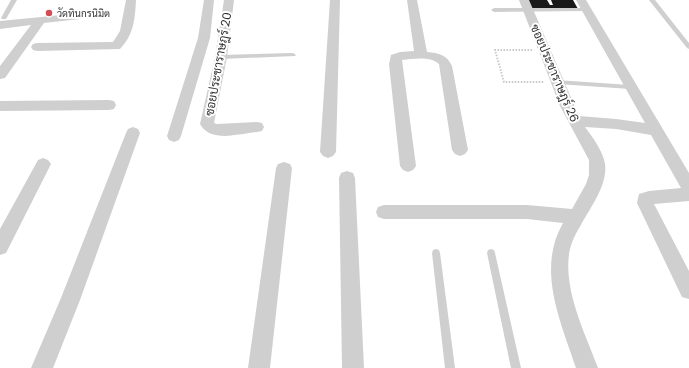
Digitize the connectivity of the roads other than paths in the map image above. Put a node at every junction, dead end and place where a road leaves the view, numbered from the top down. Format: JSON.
{"nodes":[{"id":1,"x":14,"y":0,"type":"edge"},
{"id":2,"x":132,"y":0,"type":"edge"},
{"id":3,"x":209,"y":0,"type":"edge"},
{"id":4,"x":229,"y":0,"type":"edge"},
{"id":5,"x":233,"y":0,"type":"edge"},
{"id":6,"x":335,"y":0,"type":"edge"},
{"id":7,"x":412,"y":0,"type":"edge"},
{"id":8,"x":652,"y":0,"type":"edge"},
{"id":9,"x":526,"y":5,"type":"edge"},
{"id":10,"x":584,"y":5,"type":"edge"},
{"id":11,"x":494,"y":10,"type":"dead end"},
{"id":12,"x":103,"y":14,"type":"dead end"},
{"id":13,"x":40,"y":20,"type":"junction"},
{"id":14,"x":2,"y":22,"type":"edge"},
{"id":15,"x":37,"y":47,"type":"dead end"},
{"id":16,"x":689,"y":47,"type":"edge"},
{"id":17,"x":293,"y":55,"type":"dead end"},
{"id":18,"x":421,"y":56,"type":"junction"},
{"id":19,"x":221,"y":57,"type":"junction"},
{"id":20,"x":2,"y":71,"type":"edge"},
{"id":21,"x":558,"y":82,"type":"junction"},
{"id":22,"x":630,"y":87,"type":"junction"},
{"id":23,"x":109,"y":105,"type":"dead end"},
{"id":24,"x":0,"y":106,"type":"edge"},
{"id":25,"x":574,"y":121,"type":"junction"},
{"id":26,"x":257,"y":127,"type":"dead end"},
{"id":27,"x":656,"y":130,"type":"junction"},
{"id":28,"x":133,"y":133,"type":"dead end"},
{"id":29,"x":174,"y":136,"type":"dead end"},
{"id":30,"x":460,"y":150,"type":"dead end"},
{"id":31,"x":328,"y":152,"type":"dead end"},
{"id":32,"x":43,"y":164,"type":"dead end"},
{"id":33,"x":408,"y":166,"type":"dead end"},
{"id":34,"x":284,"y":168,"type":"dead end"},
{"id":35,"x":347,"y":178,"type":"dead end"},
{"id":36,"x":689,"y":187,"type":"edge"},
{"id":37,"x":689,"y":194,"type":"edge"},
{"id":38,"x":384,"y":212,"type":"dead end"},
{"id":39,"x":575,"y":217,"type":"junction"},
{"id":40,"x":0,"y":247,"type":"edge"},
{"id":41,"x":436,"y":253,"type":"dead end"},
{"id":42,"x":491,"y":253,"type":"dead end"},
{"id":43,"x":689,"y":290,"type":"edge"},
{"id":44,"x":42,"y":368,"type":"edge"},
{"id":45,"x":259,"y":368,"type":"edge"},
{"id":46,"x":353,"y":368,"type":"edge"},
{"id":47,"x":450,"y":368,"type":"edge"},
{"id":48,"x":516,"y":368,"type":"edge"},
{"id":49,"x":587,"y":368,"type":"edge"}],
"edges":[{"from":1,"to":14,"type":"lane"},
{"from":2,"to":15,"type":"street"},
{"from":3,"to":29,"type":"street"},
{"from":4,"to":5,"type":"lane"},
{"from":4,"to":19,"type":"street","name":"ซอยประชาราษฎร์ 20"},
{"from":6,"to":31,"type":"street"},
{"from":7,"to":18,"type":"street"},
{"from":8,"to":16,"type":"lane"},
{"from":9,"to":10,"type":"lane"},
{"from":9,"to":11,"type":"lane"},
{"from":9,"to":21,"type":"street","name":"ซอยประชาราษฎร์ 26"},
{"from":10,"to":22,"type":"street"},
{"from":12,"to":13,"type":"street"},
{"from":13,"to":14,"type":"street"},
{"from":13,"to":20,"type":"street"},
{"from":17,"to":19,"type":"lane"},
{"from":18,"to":30,"type":"street"},
{"from":18,"to":33,"type":"street"},
{"from":19,"to":26,"type":"street","name":"ซอยประชาราษฎร์ 20"},
{"from":21,"to":22,"type":"lane"},
{"from":21,"to":25,"type":"street","name":"ซอยประชาราษฎร์ 26"},
{"from":22,"to":27,"type":"street"},
{"from":23,"to":24,"type":"street"},
{"from":25,"to":27,"type":"street"},
{"from":25,"to":39,"type":"street","name":"ซอยประชาราษฎร์ 26"},
{"from":27,"to":36,"type":"street"},
{"from":28,"to":44,"type":"street"},
{"from":32,"to":40,"type":"street"},
{"from":34,"to":45,"type":"street"},
{"from":35,"to":46,"type":"street"},
{"from":37,"to":43,"type":"street"},
{"from":38,"to":39,"type":"street"},
{"from":39,"to":49,"type":"street","name":"ซอยประชาราษฎร์ 26"},
{"from":41,"to":47,"type":"lane"},
{"from":42,"to":48,"type":"lane"}]}
